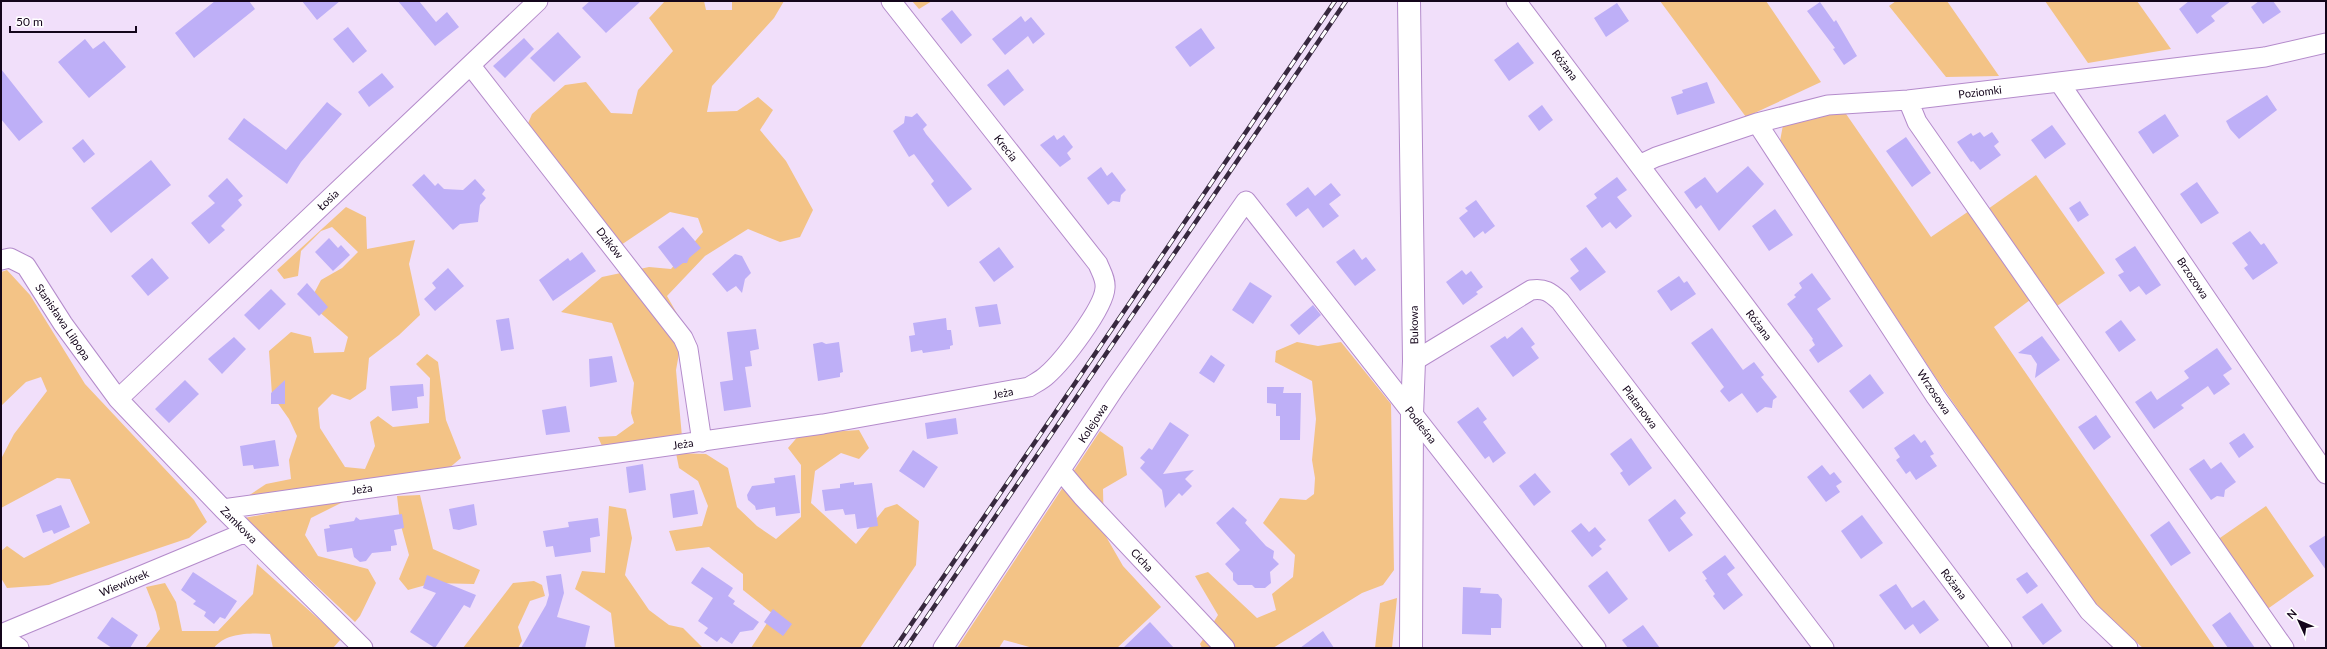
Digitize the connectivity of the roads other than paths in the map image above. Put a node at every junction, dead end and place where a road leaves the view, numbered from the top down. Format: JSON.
{"nodes":[{"id":1,"x":538,"y":1,"type":"edge"},
{"id":2,"x":891,"y":1,"type":"edge"},
{"id":3,"x":1409,"y":1,"type":"edge"},
{"id":4,"x":1516,"y":1,"type":"edge"},
{"id":5,"x":2326,"y":43,"type":"edge"},
{"id":6,"x":471,"y":66,"type":"junction"},
{"id":7,"x":2059,"y":82,"type":"junction"},
{"id":8,"x":1908,"y":100,"type":"junction"},
{"id":9,"x":1757,"y":123,"type":"junction"},
{"id":10,"x":1641,"y":164,"type":"junction"},
{"id":11,"x":1246,"y":201,"type":"joint"},
{"id":12,"x":1,"y":260,"type":"edge"},
{"id":13,"x":1101,"y":301,"type":"joint"},
{"id":14,"x":1414,"y":361,"type":"junction"},
{"id":15,"x":118,"y":399,"type":"junction"},
{"id":16,"x":1412,"y":414,"type":"junction"},
{"id":17,"x":702,"y":442,"type":"junction"},
{"id":18,"x":1061,"y":471,"type":"junction"},
{"id":19,"x":2326,"y":474,"type":"edge"},
{"id":20,"x":223,"y":509,"type":"junction"},
{"id":21,"x":246,"y":532,"type":"junction"},
{"id":22,"x":1,"y":635,"type":"edge"},
{"id":23,"x":20,"y":648,"type":"edge"},
{"id":24,"x":363,"y":648,"type":"edge"},
{"id":25,"x":943,"y":648,"type":"edge"},
{"id":26,"x":1225,"y":648,"type":"edge"},
{"id":27,"x":1411,"y":648,"type":"edge"},
{"id":28,"x":1596,"y":648,"type":"edge"},
{"id":29,"x":1824,"y":648,"type":"edge"},
{"id":30,"x":2002,"y":648,"type":"edge"},
{"id":31,"x":2128,"y":648,"type":"edge"},
{"id":32,"x":2284,"y":648,"type":"edge"}],
"edges":[{"from":1,"to":6,"type":"street","name":"Łosia"},
{"from":2,"to":13,"type":"street","name":"Krecia"},
{"from":3,"to":14,"type":"street","name":"Bukowa"},
{"from":4,"to":10,"type":"street","name":"Różana"},
{"from":5,"to":7,"type":"street","name":"Poziomki"},
{"from":6,"to":15,"type":"street","name":"Łosia"},
{"from":6,"to":17,"type":"street","name":"Dzików"},
{"from":7,"to":8,"type":"street","name":"Poziomki"},
{"from":7,"to":19,"type":"street","name":"Brzozowa"},
{"from":8,"to":9,"type":"street","name":"Poziomki"},
{"from":8,"to":32,"type":"street"},
{"from":9,"to":10,"type":"street","name":"Poziomki"},
{"from":9,"to":31,"type":"street","name":"Wrzosowa"},
{"from":10,"to":30,"type":"street","name":"Różana"},
{"from":11,"to":16,"type":"street","name":"Podleśna"},
{"from":11,"to":18,"type":"street","name":"Kolejowa"},
{"from":12,"to":15,"type":"street","name":"Stanisława Lilpopa"},
{"from":13,"to":17,"type":"street","name":"Jeża"},
{"from":14,"to":16,"type":"street","name":"Bukowa"},
{"from":14,"to":29,"type":"street","name":"Platanowa"},
{"from":15,"to":20,"type":"street","name":"Zamkowa"},
{"from":16,"to":27,"type":"street","name":"Bukowa"},
{"from":16,"to":28,"type":"street","name":"Podleśna"},
{"from":17,"to":20,"type":"street","name":"Jeża"},
{"from":18,"to":25,"type":"street","name":"Kolejowa"},
{"from":18,"to":26,"type":"street","name":"Cicha"},
{"from":20,"to":21,"type":"street","name":"Zamkowa"},
{"from":21,"to":22,"type":"street","name":"Wiewiórek"},
{"from":21,"to":24,"type":"street","name":"Zamkowa"},
{"from":22,"to":23,"type":"street","name":"Wiewiórek"}]}
